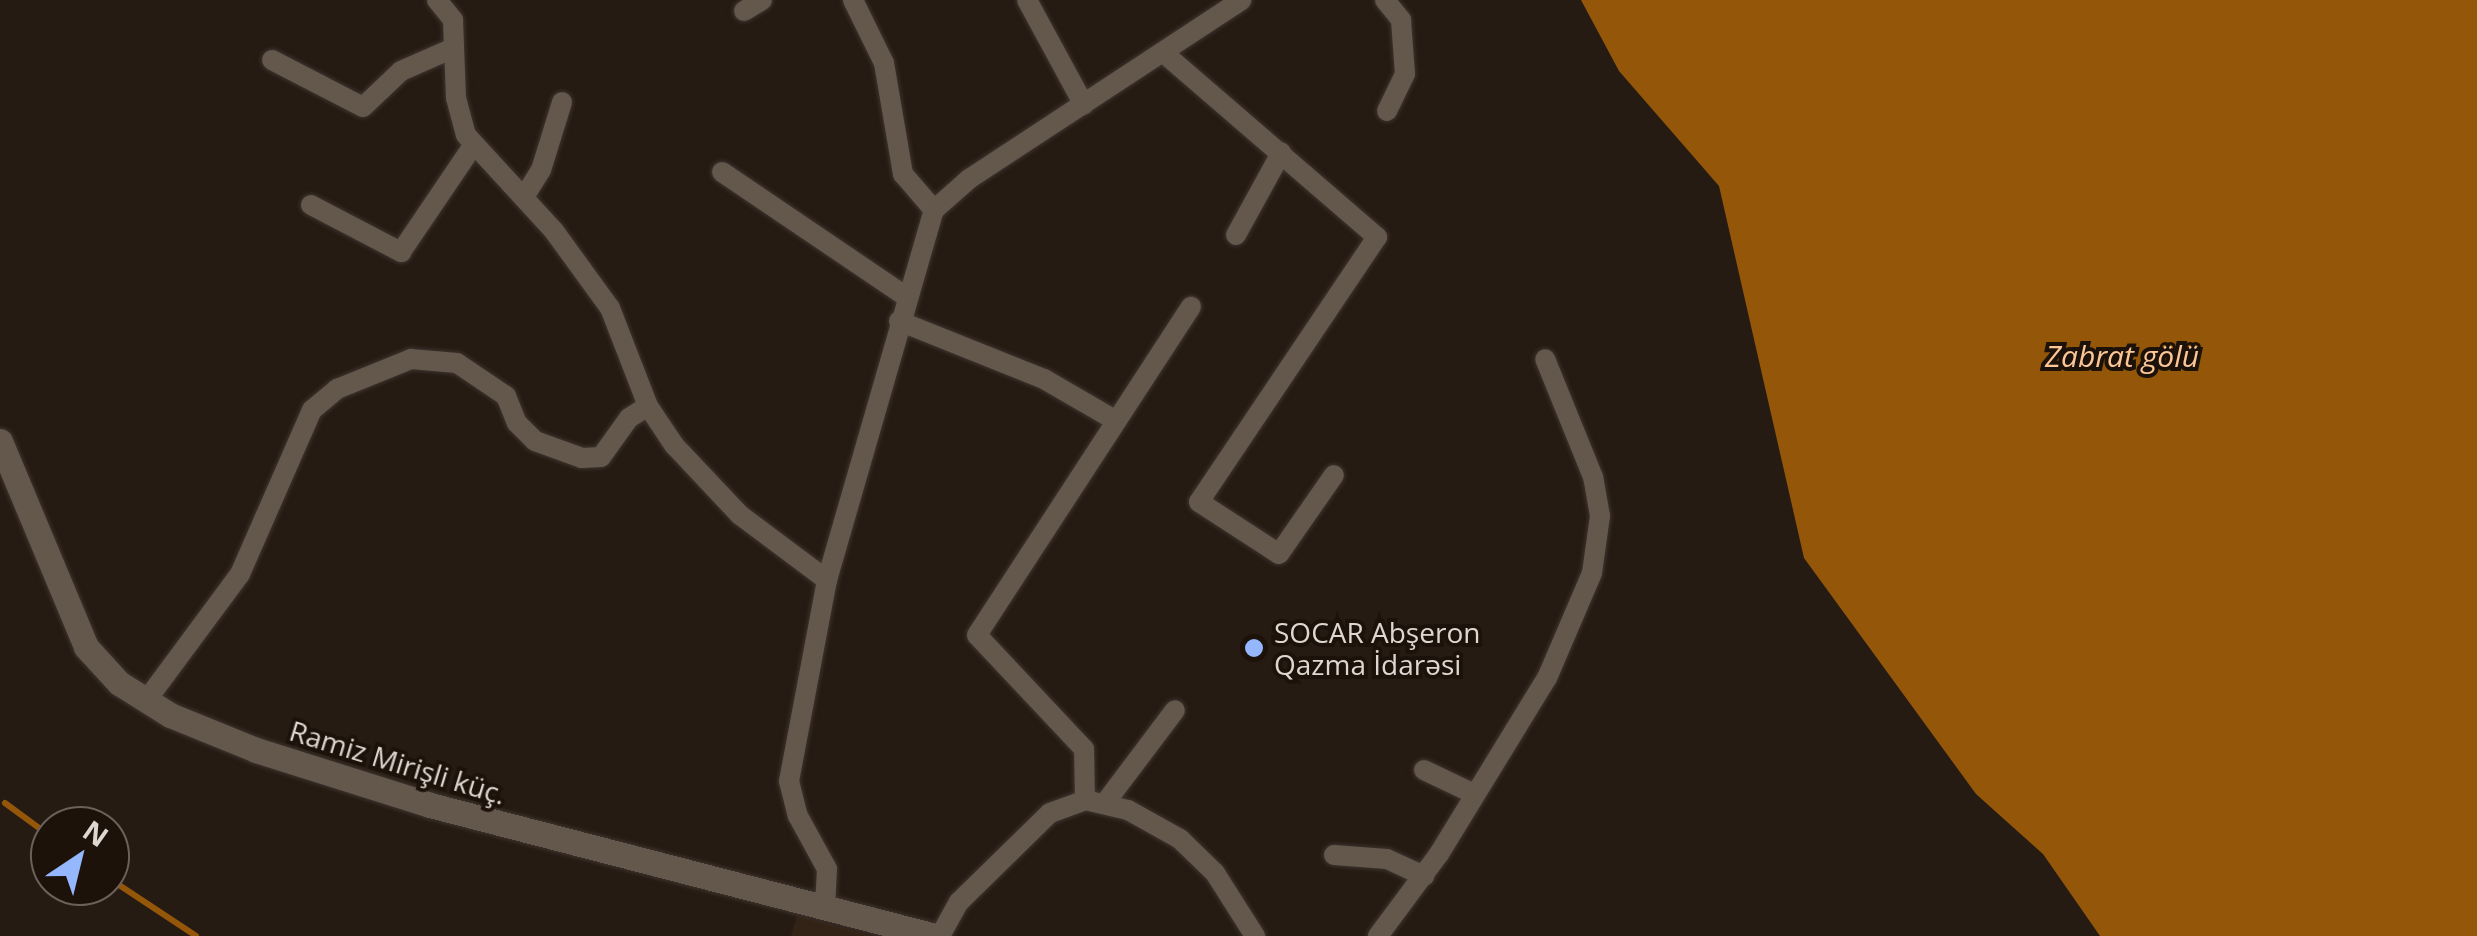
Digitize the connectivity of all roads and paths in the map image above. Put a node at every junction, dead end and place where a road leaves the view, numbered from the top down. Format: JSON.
{"nodes":[{"id":1,"x":437,"y":0,"type":"edge"},
{"id":2,"x":853,"y":0,"type":"edge"},
{"id":3,"x":1027,"y":0,"type":"edge"},
{"id":4,"x":1242,"y":0,"type":"edge"},
{"id":5,"x":1385,"y":0,"type":"edge"},
{"id":6,"x":451,"y":49,"type":"junction"},
{"id":7,"x":1166,"y":56,"type":"junction"},
{"id":8,"x":272,"y":60,"type":"dead end"},
{"id":9,"x":562,"y":102,"type":"dead end"},
{"id":10,"x":1084,"y":106,"type":"junction"},
{"id":11,"x":1387,"y":111,"type":"dead end"},
{"id":12,"x":474,"y":144,"type":"junction"},
{"id":13,"x":1281,"y":153,"type":"junction"},
{"id":14,"x":722,"y":172,"type":"dead end"},
{"id":15,"x":524,"y":197,"type":"junction"},
{"id":16,"x":311,"y":205,"type":"dead end"},
{"id":17,"x":934,"y":210,"type":"junction"},
{"id":18,"x":1236,"y":235,"type":"dead end"},
{"id":19,"x":905,"y":296,"type":"junction"},
{"id":20,"x":1191,"y":308,"type":"dead end"},
{"id":21,"x":899,"y":321,"type":"junction"},
{"id":22,"x":1544,"y":359,"type":"dead end"},
{"id":23,"x":648,"y":406,"type":"junction"},
{"id":24,"x":1113,"y":419,"type":"junction"},
{"id":25,"x":0,"y":441,"type":"edge"},
{"id":26,"x":1334,"y":475,"type":"dead end"},
{"id":27,"x":827,"y":580,"type":"junction"},
{"id":28,"x":146,"y":701,"type":"junction"},
{"id":29,"x":1175,"y":710,"type":"dead end"},
{"id":30,"x":1424,"y":770,"type":"dead end"},
{"id":31,"x":1474,"y":794,"type":"junction"},
{"id":32,"x":1095,"y":801,"type":"junction"},
{"id":33,"x":1334,"y":855,"type":"dead end"},
{"id":34,"x":1424,"y":876,"type":"junction"},
{"id":35,"x":824,"y":907,"type":"junction"},
{"id":36,"x":938,"y":936,"type":"edge"},
{"id":37,"x":1255,"y":936,"type":"edge"},
{"id":38,"x":1378,"y":936,"type":"edge"}],
"edges":[{"from":1,"to":6,"type":"street"},
{"from":2,"to":17,"type":"street"},
{"from":3,"to":10,"type":"street"},
{"from":4,"to":7,"type":"street"},
{"from":5,"to":11,"type":"street"},
{"from":6,"to":8,"type":"street"},
{"from":6,"to":12,"type":"street"},
{"from":7,"to":10,"type":"street"},
{"from":7,"to":13,"type":"street"},
{"from":9,"to":15,"type":"street"},
{"from":10,"to":17,"type":"street"},
{"from":12,"to":15,"type":"street"},
{"from":12,"to":16,"type":"street"},
{"from":13,"to":18,"type":"street"},
{"from":13,"to":26,"type":"street"},
{"from":14,"to":19,"type":"street"},
{"from":15,"to":23,"type":"street"},
{"from":17,"to":19,"type":"street"},
{"from":19,"to":21,"type":"street"},
{"from":20,"to":24,"type":"street"},
{"from":21,"to":24,"type":"street"},
{"from":21,"to":27,"type":"street"},
{"from":22,"to":31,"type":"street"},
{"from":23,"to":27,"type":"street"},
{"from":23,"to":28,"type":"street"},
{"from":24,"to":32,"type":"street"},
{"from":25,"to":28,"type":"street","name":"Ramiz Mirişli küç."},
{"from":27,"to":35,"type":"street"},
{"from":28,"to":35,"type":"street","name":"Ramiz Mirişli küç."},
{"from":29,"to":32,"type":"street"},
{"from":30,"to":31,"type":"street"},
{"from":31,"to":34,"type":"street"},
{"from":32,"to":36,"type":"street"},
{"from":32,"to":37,"type":"street"},
{"from":33,"to":34,"type":"street"},
{"from":34,"to":38,"type":"street"},
{"from":35,"to":36,"type":"street","name":"Ramiz Mirişli küç."}]}
